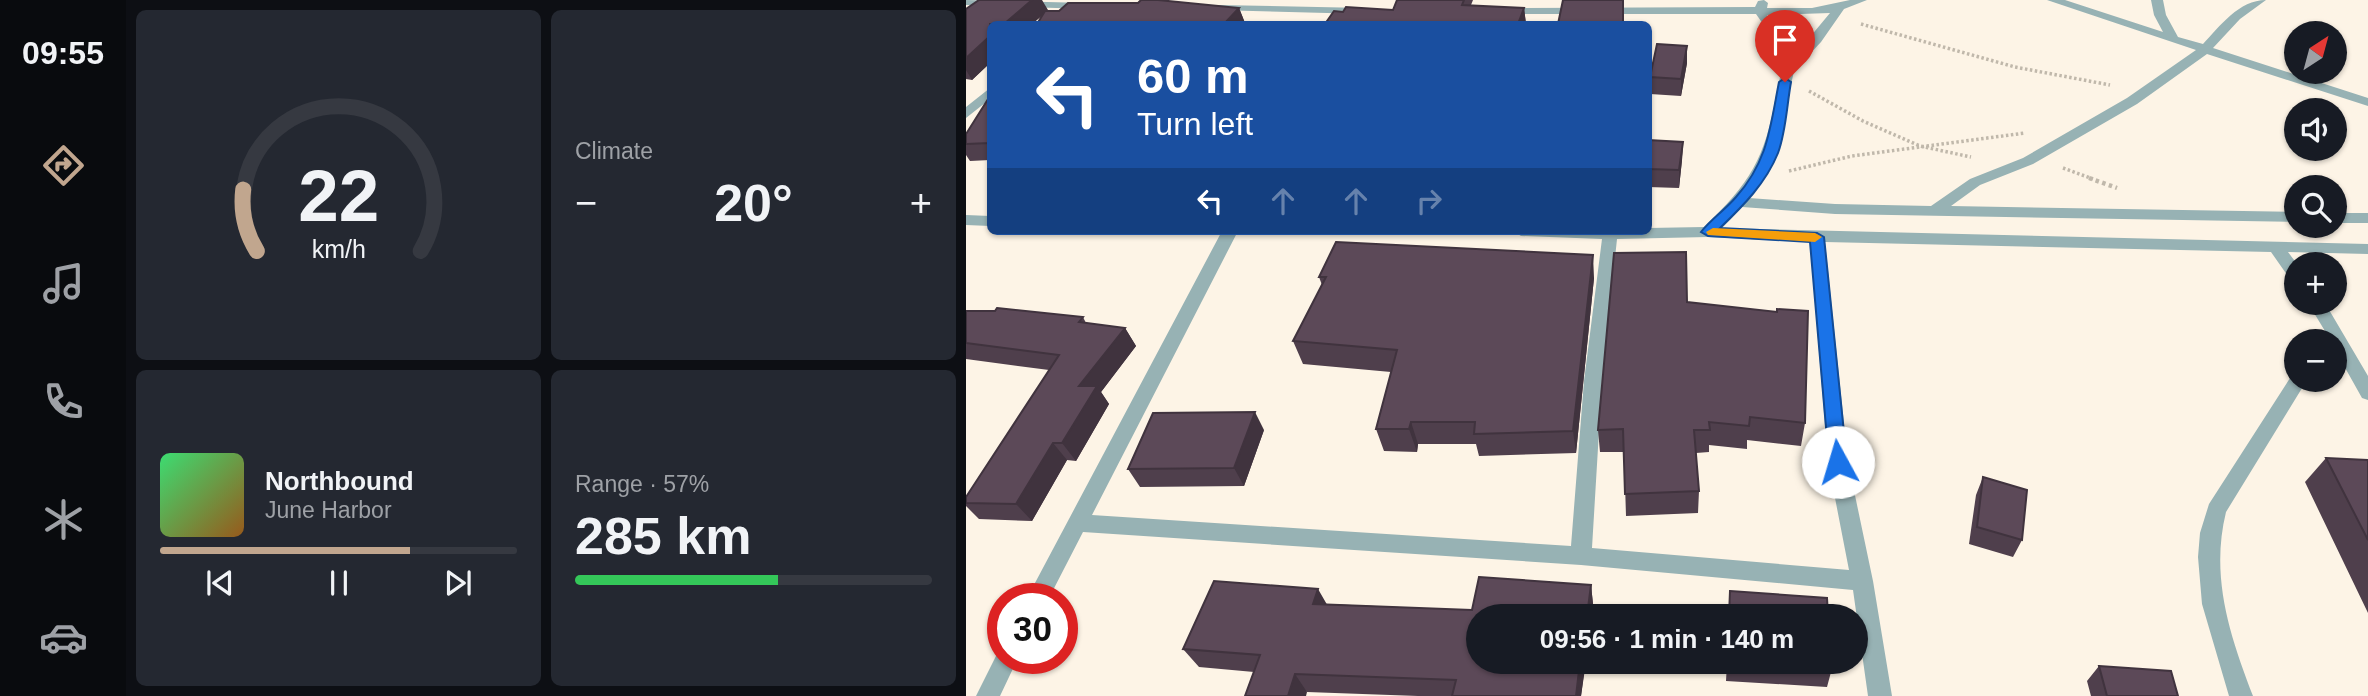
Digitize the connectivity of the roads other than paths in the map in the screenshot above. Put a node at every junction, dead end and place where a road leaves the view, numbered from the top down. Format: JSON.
{"nodes":[{"id":1,"x":1861,"y":0,"type":"edge"},
{"id":2,"x":2053,"y":0,"type":"edge"},
{"id":3,"x":2157,"y":0,"type":"edge"},
{"id":4,"x":2260,"y":0,"type":"edge"},
{"id":5,"x":966,"y":2,"type":"edge"},
{"id":6,"x":1080,"y":3,"type":"edge"},
{"id":7,"x":1761,"y":5,"type":"edge"},
{"id":8,"x":1103,"y":6,"type":"edge"},
{"id":9,"x":1208,"y":8,"type":"edge"},
{"id":10,"x":1375,"y":11,"type":"edge"},
{"id":11,"x":1484,"y":11,"type":"edge"},
{"id":12,"x":1836,"y":14,"type":"junction"},
{"id":13,"x":1068,"y":15,"type":"edge"},
{"id":14,"x":2174,"y":40,"type":"junction"},
{"id":15,"x":2203,"y":51,"type":"junction"},
{"id":16,"x":1787,"y":71,"type":"junction"},
{"id":17,"x":987,"y":95,"type":"edge"},
{"id":18,"x":2368,"y":102,"type":"edge"},
{"id":19,"x":966,"y":114,"type":"edge"},
{"id":20,"x":1740,"y":202,"type":"junction"},
{"id":21,"x":1934,"y":211,"type":"junction"},
{"id":22,"x":2284,"y":217,"type":"edge"},
{"id":23,"x":2347,"y":218,"type":"edge"},
{"id":24,"x":2368,"y":218,"type":"edge"},
{"id":25,"x":966,"y":220,"type":"edge"},
{"id":26,"x":987,"y":221,"type":"edge"},
{"id":27,"x":1708,"y":232,"type":"junction"},
{"id":28,"x":1652,"y":233,"type":"edge"},
{"id":29,"x":1228,"y":235,"type":"edge"},
{"id":30,"x":1610,"y":235,"type":"edge"},
{"id":31,"x":1817,"y":237,"type":"junction"},
{"id":32,"x":2276,"y":247,"type":"junction"},
{"id":33,"x":2368,"y":249,"type":"edge"},
{"id":34,"x":2284,"y":258,"type":"edge"},
{"id":35,"x":2347,"y":362,"type":"edge"},
{"id":36,"x":2290,"y":392,"type":"edge"},
{"id":37,"x":2368,"y":393,"type":"edge"},
{"id":38,"x":1078,"y":523,"type":"junction"},
{"id":39,"x":1581,"y":556,"type":"junction"},
{"id":40,"x":1862,"y":581,"type":"junction"},
{"id":41,"x":1046,"y":583,"type":"edge"},
{"id":42,"x":999,"y":674,"type":"edge"},
{"id":43,"x":988,"y":696,"type":"edge"},
{"id":44,"x":1880,"y":696,"type":"edge"},
{"id":45,"x":2241,"y":696,"type":"edge"}],
"edges":[{"from":1,"to":12,"type":"street"},
{"from":2,"to":14,"type":"street"},
{"from":3,"to":14,"type":"street"},
{"from":4,"to":15,"type":"street"},
{"from":5,"to":6,"type":"street"},
{"from":6,"to":8,"type":"street"},
{"from":6,"to":13,"type":"street"},
{"from":7,"to":11,"type":"street"},
{"from":7,"to":12,"type":"street"},
{"from":7,"to":16,"type":"street"},
{"from":9,"to":10,"type":"street"},
{"from":12,"to":16,"type":"street"},
{"from":14,"to":15,"type":"street"},
{"from":15,"to":18,"type":"street"},
{"from":15,"to":21,"type":"street"},
{"from":16,"to":20,"type":"street"},
{"from":17,"to":19,"type":"street"},
{"from":20,"to":21,"type":"street"},
{"from":20,"to":27,"type":"street"},
{"from":21,"to":22,"type":"street"},
{"from":23,"to":24,"type":"street"},
{"from":25,"to":26,"type":"street"},
{"from":27,"to":28,"type":"street"},
{"from":27,"to":31,"type":"street"},
{"from":29,"to":38,"type":"street"},
{"from":30,"to":39,"type":"street"},
{"from":31,"to":32,"type":"street"},
{"from":31,"to":40,"type":"street"},
{"from":32,"to":33,"type":"street"},
{"from":32,"to":34,"type":"street"},
{"from":35,"to":37,"type":"street"},
{"from":36,"to":45,"type":"street"},
{"from":38,"to":39,"type":"street"},
{"from":38,"to":41,"type":"street"},
{"from":39,"to":40,"type":"street"},
{"from":40,"to":44,"type":"street"},
{"from":42,"to":43,"type":"street"}]}
